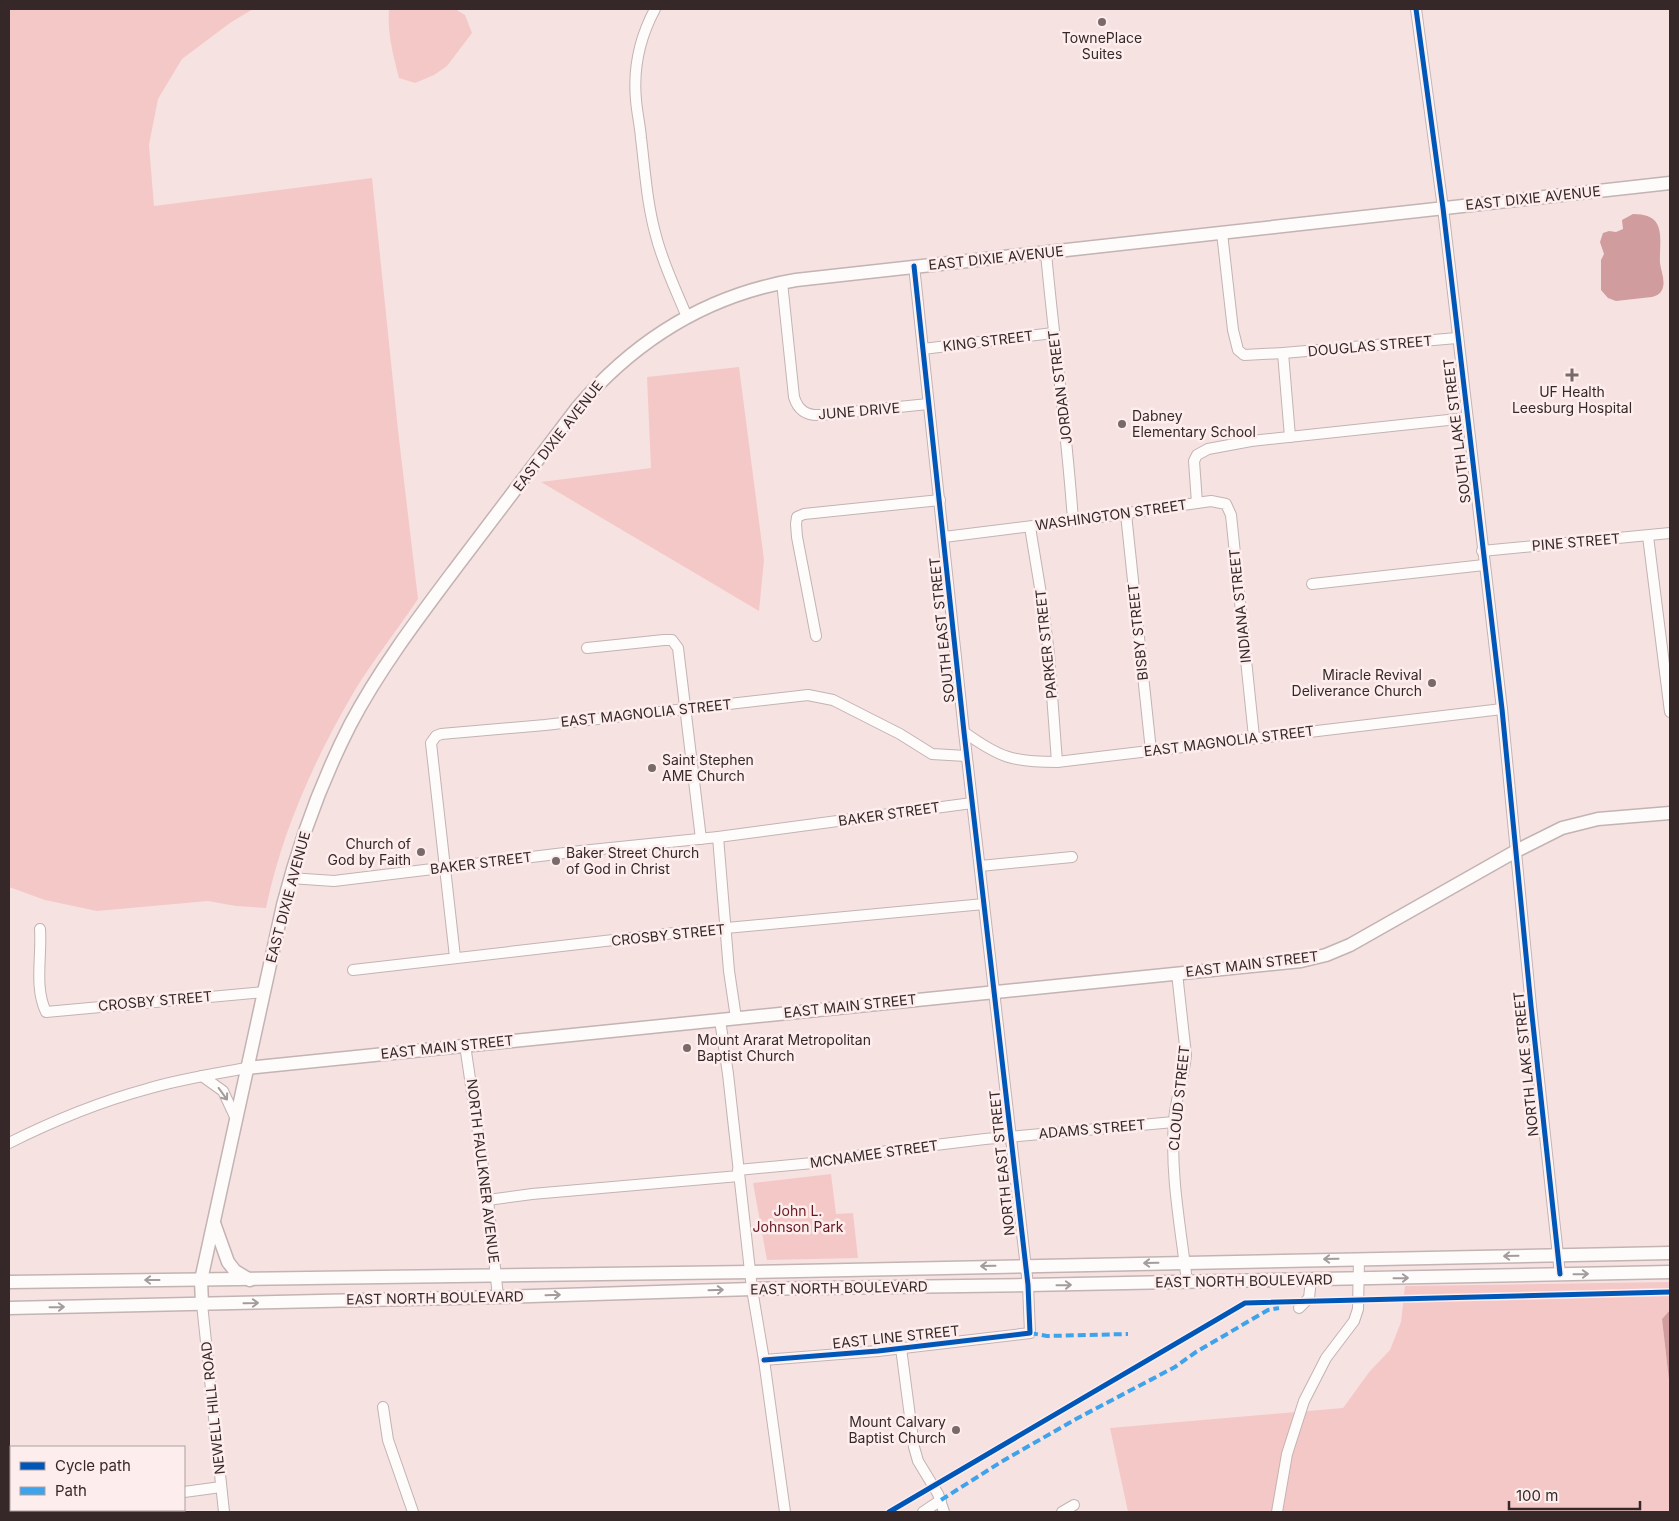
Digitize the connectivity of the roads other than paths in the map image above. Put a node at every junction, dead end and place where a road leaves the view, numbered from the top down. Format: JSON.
{"nodes":[{"id":1,"x":655,"y":9,"type":"edge"},
{"id":2,"x":1416,"y":9,"type":"edge"},
{"id":3,"x":1670,"y":183,"type":"edge"},
{"id":4,"x":1442,"y":208,"type":"junction"},
{"id":5,"x":1222,"y":232,"type":"junction"},
{"id":6,"x":1046,"y":253,"type":"junction"},
{"id":7,"x":914,"y":266,"type":"junction"},
{"id":8,"x":782,"y":282,"type":"junction"},
{"id":9,"x":687,"y":317,"type":"junction"},
{"id":10,"x":1053,"y":333,"type":"junction"},
{"id":11,"x":1457,"y":338,"type":"junction"},
{"id":12,"x":923,"y":349,"type":"junction"},
{"id":13,"x":1283,"y":353,"type":"junction"},
{"id":14,"x":928,"y":404,"type":"junction"},
{"id":15,"x":1467,"y":418,"type":"junction"},
{"id":16,"x":1290,"y":437,"type":"junction"},
{"id":17,"x":940,"y":500,"type":"junction"},
{"id":18,"x":1197,"y":503,"type":"junction"},
{"id":19,"x":1126,"y":514,"type":"junction"},
{"id":20,"x":1073,"y":521,"type":"junction"},
{"id":21,"x":1030,"y":527,"type":"junction"},
{"id":22,"x":1670,"y":534,"type":"edge"},
{"id":23,"x":1648,"y":536,"type":"junction"},
{"id":24,"x":944,"y":537,"type":"junction"},
{"id":25,"x":1482,"y":551,"type":"junction"},
{"id":26,"x":1484,"y":565,"type":"junction"},
{"id":27,"x":1312,"y":584,"type":"dead end"},
{"id":28,"x":816,"y":636,"type":"dead end"},
{"id":29,"x":586,"y":648,"type":"dead end"},
{"id":30,"x":1502,"y":709,"type":"junction"},
{"id":31,"x":686,"y":710,"type":"junction"},
{"id":32,"x":1670,"y":712,"type":"edge"},
{"id":33,"x":964,"y":732,"type":"junction"},
{"id":34,"x":1254,"y":738,"type":"junction"},
{"id":35,"x":1151,"y":751,"type":"junction"},
{"id":36,"x":966,"y":756,"type":"junction"},
{"id":37,"x":1057,"y":762,"type":"junction"},
{"id":38,"x":972,"y":803,"type":"junction"},
{"id":39,"x":1670,"y":813,"type":"edge"},
{"id":40,"x":718,"y":837,"type":"junction"},
{"id":41,"x":701,"y":839,"type":"junction"},
{"id":42,"x":1516,"y":851,"type":"junction"},
{"id":43,"x":1072,"y":857,"type":"dead end"},
{"id":44,"x":980,"y":866,"type":"junction"},
{"id":45,"x":445,"y":867,"type":"junction"},
{"id":46,"x":290,"y":878,"type":"junction"},
{"id":47,"x":984,"y":904,"type":"junction"},
{"id":48,"x":725,"y":928,"type":"junction"},
{"id":49,"x":40,"y":929,"type":"dead end"},
{"id":50,"x":455,"y":957,"type":"junction"},
{"id":51,"x":353,"y":970,"type":"dead end"},
{"id":52,"x":1177,"y":973,"type":"junction"},
{"id":53,"x":264,"y":992,"type":"junction"},
{"id":54,"x":993,"y":992,"type":"junction"},
{"id":55,"x":736,"y":1018,"type":"junction"},
{"id":56,"x":720,"y":1020,"type":"junction"},
{"id":57,"x":466,"y":1045,"type":"junction"},
{"id":58,"x":247,"y":1068,"type":"junction"},
{"id":59,"x":202,"y":1076,"type":"junction"},
{"id":60,"x":236,"y":1119,"type":"junction"},
{"id":61,"x":1174,"y":1122,"type":"junction"},
{"id":62,"x":1010,"y":1136,"type":"junction"},
{"id":63,"x":9,"y":1144,"type":"edge"},
{"id":64,"x":738,"y":1173,"type":"junction"},
{"id":65,"x":488,"y":1200,"type":"junction"},
{"id":66,"x":213,"y":1220,"type":"junction"},
{"id":67,"x":1670,"y":1253,"type":"edge"},
{"id":68,"x":1559,"y":1255,"type":"junction"},
{"id":69,"x":1359,"y":1259,"type":"junction"},
{"id":70,"x":1185,"y":1262,"type":"junction"},
{"id":71,"x":1025,"y":1266,"type":"junction"},
{"id":72,"x":750,"y":1272,"type":"junction"},
{"id":73,"x":1670,"y":1272,"type":"edge"},
{"id":74,"x":1560,"y":1274,"type":"junction"},
{"id":75,"x":497,"y":1276,"type":"junction"},
{"id":76,"x":1360,"y":1279,"type":"junction"},
{"id":77,"x":201,"y":1280,"type":"junction"},
{"id":78,"x":250,"y":1280,"type":"junction"},
{"id":79,"x":1311,"y":1280,"type":"junction"},
{"id":80,"x":9,"y":1282,"type":"edge"},
{"id":81,"x":1187,"y":1282,"type":"junction"},
{"id":82,"x":1028,"y":1286,"type":"junction"},
{"id":83,"x":752,"y":1289,"type":"junction"},
{"id":84,"x":498,"y":1297,"type":"junction"},
{"id":85,"x":202,"y":1304,"type":"junction"},
{"id":86,"x":9,"y":1308,"type":"edge"},
{"id":87,"x":1300,"y":1308,"type":"dead end"},
{"id":88,"x":1030,"y":1332,"type":"joint"},
{"id":89,"x":901,"y":1348,"type":"junction"},
{"id":90,"x":764,"y":1360,"type":"junction"},
{"id":91,"x":383,"y":1407,"type":"dead end"},
{"id":92,"x":221,"y":1487,"type":"junction"},
{"id":93,"x":185,"y":1492,"type":"edge"},
{"id":94,"x":941,"y":1500,"type":"junction"},
{"id":95,"x":1074,"y":1505,"type":"dead end"},
{"id":96,"x":224,"y":1512,"type":"edge"},
{"id":97,"x":413,"y":1512,"type":"edge"},
{"id":98,"x":785,"y":1512,"type":"edge"},
{"id":99,"x":923,"y":1512,"type":"edge"},
{"id":100,"x":944,"y":1512,"type":"edge"},
{"id":101,"x":1062,"y":1512,"type":"edge"},
{"id":102,"x":1276,"y":1512,"type":"edge"}],
"edges":[{"from":1,"to":9,"type":"street"},
{"from":2,"to":4,"type":"street","name":"SOUTH LAKE STREET"},
{"from":3,"to":4,"type":"main road","name":"EAST DIXIE AVENUE"},
{"from":4,"to":5,"type":"main road","name":"EAST DIXIE AVENUE"},
{"from":4,"to":11,"type":"street","name":"SOUTH LAKE STREET"},
{"from":5,"to":6,"type":"main road","name":"EAST DIXIE AVENUE"},
{"from":5,"to":13,"type":"street"},
{"from":6,"to":7,"type":"main road","name":"EAST DIXIE AVENUE"},
{"from":6,"to":10,"type":"street","name":"JORDAN STREET"},
{"from":7,"to":8,"type":"main road","name":"EAST DIXIE AVENUE"},
{"from":7,"to":12,"type":"street","name":"SOUTH EAST STREET"},
{"from":8,"to":9,"type":"main road","name":"EAST DIXIE AVENUE"},
{"from":8,"to":14,"type":"street","name":"JUNE DRIVE"},
{"from":9,"to":46,"type":"main road","name":"EAST DIXIE AVENUE"},
{"from":10,"to":12,"type":"street","name":"KING STREET"},
{"from":10,"to":20,"type":"street","name":"JORDAN STREET"},
{"from":11,"to":13,"type":"street","name":"DOUGLAS STREET"},
{"from":11,"to":15,"type":"street","name":"SOUTH LAKE STREET"},
{"from":12,"to":14,"type":"street","name":"SOUTH EAST STREET"},
{"from":13,"to":16,"type":"street"},
{"from":14,"to":17,"type":"street","name":"SOUTH EAST STREET"},
{"from":15,"to":16,"type":"street","name":"WASHINGTON STREET"},
{"from":15,"to":25,"type":"street","name":"SOUTH LAKE STREET"},
{"from":16,"to":18,"type":"street","name":"WASHINGTON STREET"},
{"from":17,"to":24,"type":"street","name":"SOUTH EAST STREET"},
{"from":17,"to":28,"type":"street"},
{"from":18,"to":19,"type":"street","name":"WASHINGTON STREET"},
{"from":18,"to":34,"type":"street","name":"INDIANA STREET"},
{"from":19,"to":20,"type":"street","name":"WASHINGTON STREET"},
{"from":19,"to":35,"type":"street","name":"BISBY STREET"},
{"from":20,"to":21,"type":"street","name":"WASHINGTON STREET"},
{"from":21,"to":24,"type":"street","name":"WASHINGTON STREET"},
{"from":21,"to":37,"type":"street","name":"PARKER STREET"},
{"from":22,"to":23,"type":"street","name":"PINE STREET"},
{"from":23,"to":25,"type":"street","name":"PINE STREET"},
{"from":23,"to":32,"type":"street"},
{"from":24,"to":33,"type":"street","name":"SOUTH EAST STREET"},
{"from":25,"to":26,"type":"street","name":"SOUTH LAKE STREET"},
{"from":26,"to":27,"type":"street"},
{"from":26,"to":30,"type":"street","name":"SOUTH LAKE STREET"},
{"from":29,"to":31,"type":"street"},
{"from":30,"to":34,"type":"street","name":"EAST MAGNOLIA STREET"},
{"from":30,"to":42,"type":"street","name":"SOUTH LAKE STREET"},
{"from":31,"to":36,"type":"street","name":"EAST MAGNOLIA STREET"},
{"from":31,"to":41,"type":"street"},
{"from":31,"to":45,"type":"street","name":"EAST MAGNOLIA STREET"},
{"from":33,"to":36,"type":"street","name":"SOUTH EAST STREET"},
{"from":33,"to":37,"type":"street","name":"EAST MAGNOLIA STREET"},
{"from":34,"to":35,"type":"street","name":"EAST MAGNOLIA STREET"},
{"from":35,"to":37,"type":"street","name":"EAST MAGNOLIA STREET"},
{"from":36,"to":38,"type":"street","name":"SOUTH EAST STREET"},
{"from":38,"to":40,"type":"street","name":"BAKER STREET"},
{"from":38,"to":44,"type":"street","name":"SOUTH EAST STREET"},
{"from":39,"to":42,"type":"main road","name":"EAST MAIN STREET"},
{"from":40,"to":41,"type":"street","name":"BAKER STREET"},
{"from":40,"to":48,"type":"street"},
{"from":41,"to":45,"type":"street","name":"BAKER STREET"},
{"from":42,"to":52,"type":"main road","name":"EAST MAIN STREET"},
{"from":42,"to":68,"type":"street","name":"NORTH LAKE STREET"},
{"from":43,"to":44,"type":"street"},
{"from":44,"to":47,"type":"street","name":"SOUTH EAST STREET"},
{"from":45,"to":46,"type":"street","name":"BAKER STREET"},
{"from":45,"to":50,"type":"street"},
{"from":46,"to":53,"type":"main road","name":"EAST DIXIE AVENUE"},
{"from":47,"to":48,"type":"street","name":"CROSBY STREET"},
{"from":47,"to":54,"type":"street","name":"SOUTH EAST STREET"},
{"from":48,"to":50,"type":"street","name":"CROSBY STREET"},
{"from":48,"to":55,"type":"street"},
{"from":49,"to":53,"type":"street","name":"CROSBY STREET"},
{"from":50,"to":51,"type":"street","name":"CROSBY STREET"},
{"from":52,"to":54,"type":"main road","name":"EAST MAIN STREET"},
{"from":52,"to":61,"type":"street","name":"CLOUD STREET"},
{"from":53,"to":58,"type":"main road","name":"EAST DIXIE AVENUE"},
{"from":54,"to":55,"type":"main road","name":"EAST MAIN STREET"},
{"from":54,"to":62,"type":"street","name":"NORTH EAST STREET"},
{"from":55,"to":56,"type":"main road","name":"EAST MAIN STREET"},
{"from":56,"to":57,"type":"main road","name":"EAST MAIN STREET"},
{"from":56,"to":64,"type":"street"},
{"from":57,"to":58,"type":"main road","name":"EAST MAIN STREET"},
{"from":57,"to":65,"type":"street","name":"NORTH FAULKNER AVENUE"},
{"from":58,"to":59,"type":"street","name":"EAST MAIN STREET"},
{"from":58,"to":60,"type":"main road","name":"EAST DIXIE AVENUE"},
{"from":59,"to":60,"type":"street","one_way":true},
{"from":59,"to":63,"type":"street","name":"EAST MAIN STREET"},
{"from":60,"to":66,"type":"main road","name":"EAST DIXIE AVENUE"},
{"from":61,"to":62,"type":"street","name":"ADAMS STREET"},
{"from":61,"to":70,"type":"street","name":"CLOUD STREET"},
{"from":62,"to":64,"type":"street","name":"MCNAMEE STREET"},
{"from":62,"to":71,"type":"street","name":"NORTH EAST STREET"},
{"from":64,"to":65,"type":"street","name":"MCNAMEE STREET"},
{"from":64,"to":72,"type":"street"},
{"from":65,"to":75,"type":"street","name":"NORTH FAULKNER AVENUE"},
{"from":66,"to":77,"type":"main road","name":"EAST DIXIE AVENUE"},
{"from":66,"to":78,"type":"main road"},
{"from":67,"to":68,"type":"main road","name":"EAST NORTH BOULEVARD"},
{"from":68,"to":69,"type":"main road","name":"EAST NORTH BOULEVARD","one_way":true},
{"from":68,"to":74,"type":"street","name":"NORTH LAKE STREET"},
{"from":69,"to":70,"type":"main road","name":"EAST NORTH BOULEVARD","one_way":true},
{"from":69,"to":76,"type":"street"},
{"from":70,"to":71,"type":"main road","name":"EAST NORTH BOULEVARD","one_way":true},
{"from":70,"to":81,"type":"street","name":"CLOUD STREET"},
{"from":71,"to":72,"type":"main road","name":"EAST NORTH BOULEVARD","one_way":true},
{"from":71,"to":82,"type":"street","name":"NORTH EAST STREET"},
{"from":72,"to":75,"type":"main road","name":"EAST NORTH BOULEVARD"},
{"from":72,"to":83,"type":"street"},
{"from":74,"to":73,"type":"main road","name":"EAST NORTH BOULEVARD","one_way":true},
{"from":76,"to":74,"type":"main road","name":"EAST NORTH BOULEVARD","one_way":true},
{"from":75,"to":78,"type":"main road","name":"EAST NORTH BOULEVARD"},
{"from":75,"to":84,"type":"street","name":"NORTH FAULKNER AVENUE"},
{"from":76,"to":79,"type":"main road","name":"EAST NORTH BOULEVARD"},
{"from":76,"to":102,"type":"street"},
{"from":77,"to":78,"type":"main road","name":"EAST NORTH BOULEVARD"},
{"from":77,"to":80,"type":"main road","name":"EAST NORTH BOULEVARD","one_way":true},
{"from":77,"to":85,"type":"main road","name":"EAST DIXIE AVENUE"},
{"from":79,"to":81,"type":"main road","name":"EAST NORTH BOULEVARD"},
{"from":79,"to":87,"type":"street"},
{"from":82,"to":81,"type":"main road","name":"EAST NORTH BOULEVARD","one_way":true},
{"from":82,"to":83,"type":"main road","name":"EAST NORTH BOULEVARD"},
{"from":82,"to":88,"type":"street","name":"NORTH EAST STREET"},
{"from":84,"to":83,"type":"main road","name":"EAST NORTH BOULEVARD","one_way":true},
{"from":83,"to":90,"type":"street"},
{"from":85,"to":84,"type":"main road","name":"EAST NORTH BOULEVARD","one_way":true},
{"from":86,"to":85,"type":"main road","name":"EAST NORTH BOULEVARD","one_way":true},
{"from":85,"to":92,"type":"street","name":"NEWELL HILL ROAD"},
{"from":88,"to":89,"type":"street","name":"EAST LINE STREET"},
{"from":89,"to":90,"type":"street","name":"EAST LINE STREET"},
{"from":89,"to":94,"type":"street"},
{"from":90,"to":98,"type":"street"},
{"from":91,"to":97,"type":"street"},
{"from":92,"to":93,"type":"street"},
{"from":92,"to":96,"type":"street","name":"NEWELL HILL ROAD"},
{"from":94,"to":99,"type":"street"},
{"from":94,"to":100,"type":"street"},
{"from":95,"to":101,"type":"street"}]}
